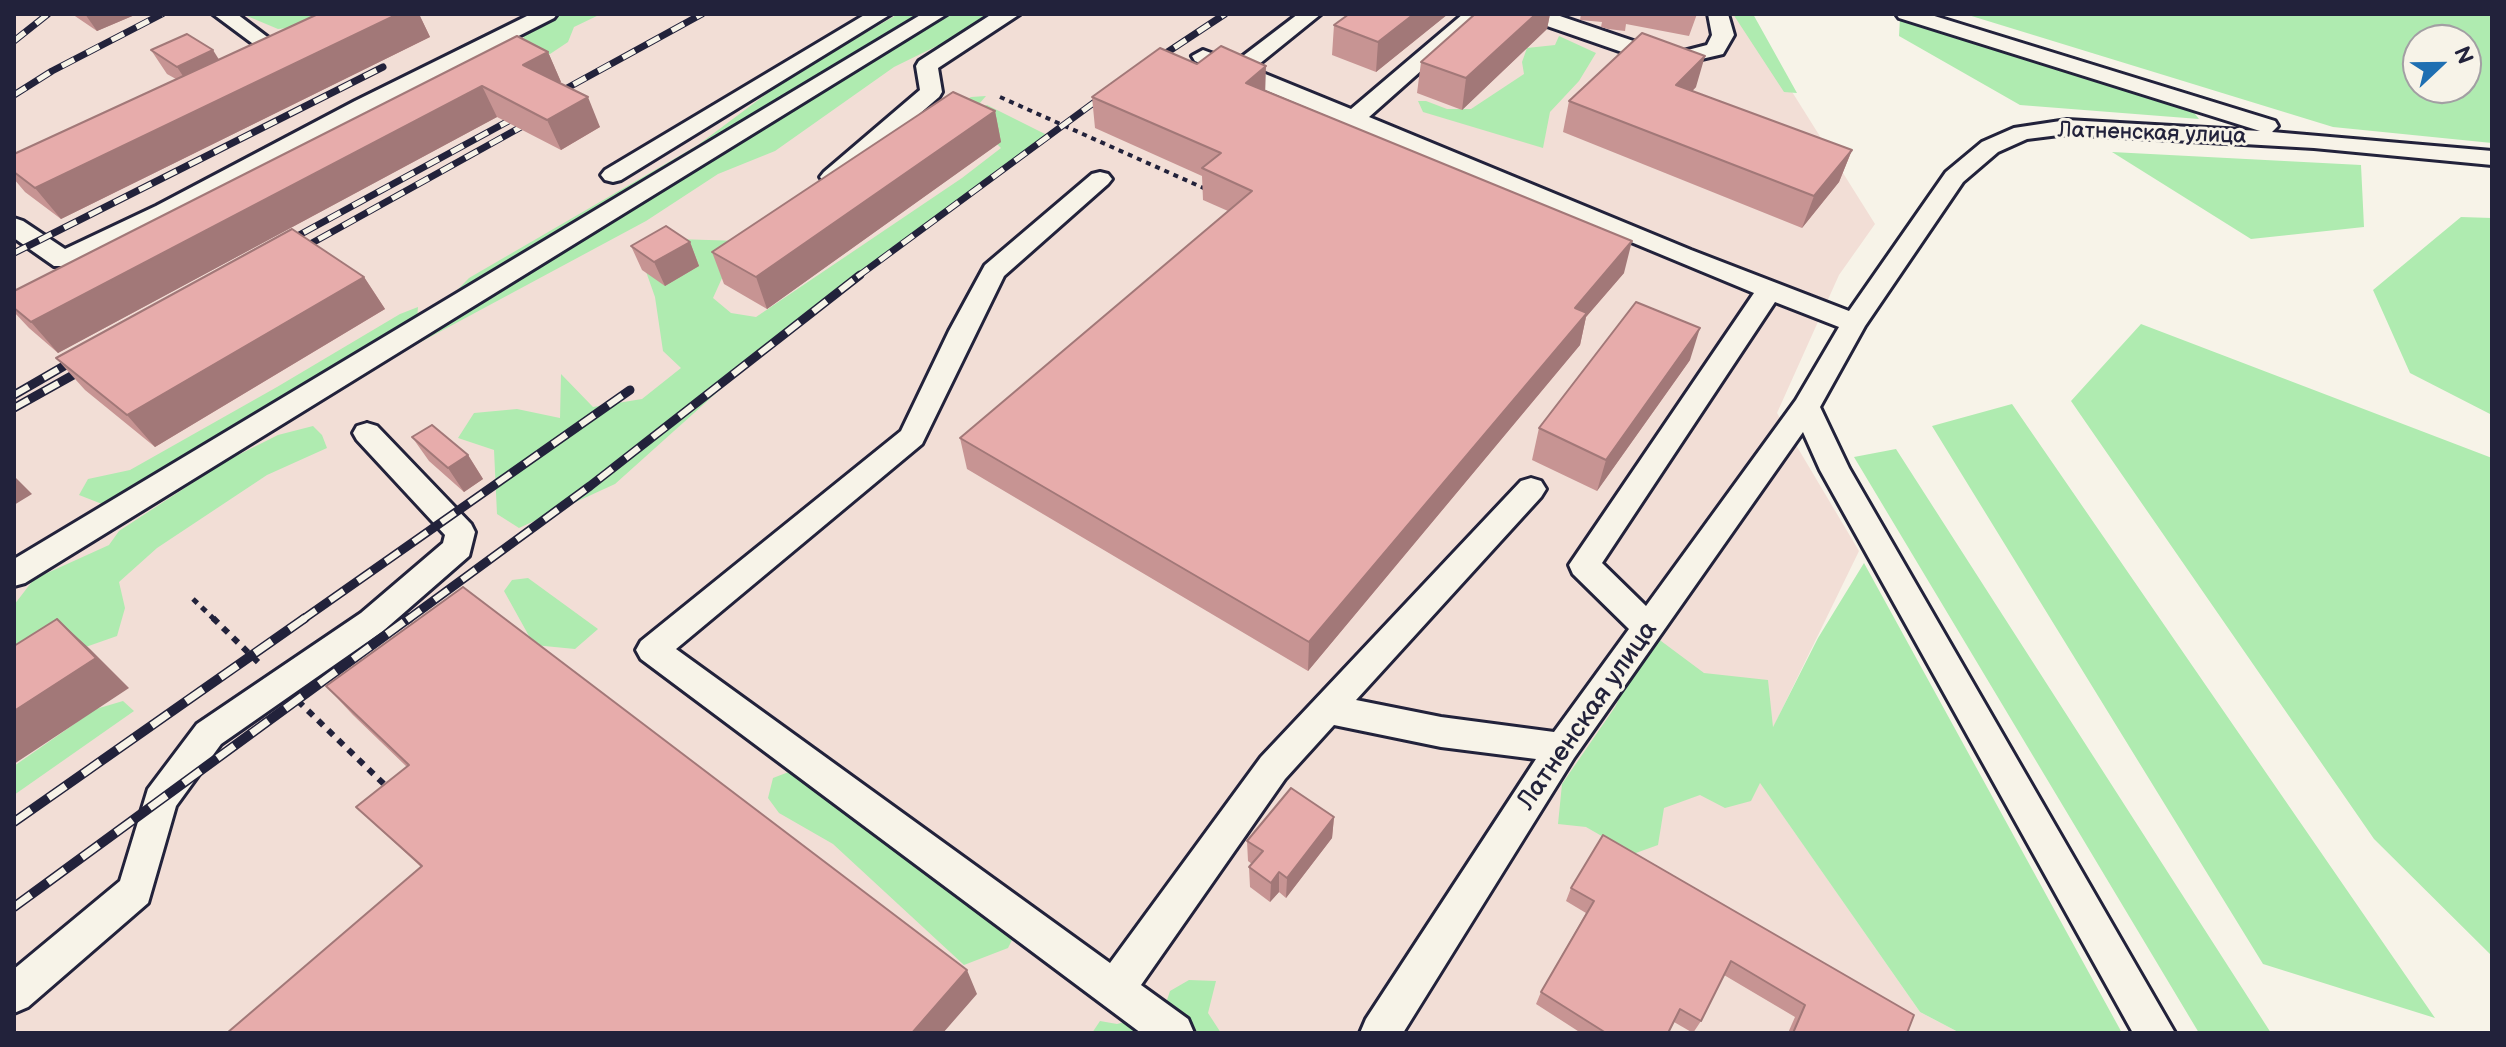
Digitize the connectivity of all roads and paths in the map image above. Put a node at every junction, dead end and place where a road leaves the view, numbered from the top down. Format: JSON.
{"nodes":[{"id":1,"x":223,"y":14,"type":"edge"},
{"id":2,"x":547,"y":14,"type":"edge"},
{"id":3,"x":881,"y":14,"type":"edge"},
{"id":4,"x":937,"y":14,"type":"edge"},
{"id":5,"x":1010,"y":14,"type":"edge"},
{"id":6,"x":1311,"y":14,"type":"edge"},
{"id":7,"x":1475,"y":14,"type":"edge"},
{"id":8,"x":1531,"y":14,"type":"edge"},
{"id":9,"x":1718,"y":14,"type":"edge"},
{"id":10,"x":1906,"y":14,"type":"edge"},
{"id":11,"x":259,"y":39,"type":"edge"},
{"id":12,"x":1203,"y":56,"type":"edge"},
{"id":13,"x":1238,"y":70,"type":"junction"},
{"id":14,"x":1000,"y":97,"type":"dead end"},
{"id":15,"x":1353,"y":119,"type":"junction"},
{"id":16,"x":2314,"y":141,"type":"junction"},
{"id":17,"x":2492,"y":158,"type":"edge"},
{"id":18,"x":613,"y":175,"type":"dead end"},
{"id":19,"x":832,"y":177,"type":"edge"},
{"id":20,"x":1100,"y":179,"type":"dead end"},
{"id":21,"x":1212,"y":192,"type":"edge"},
{"id":22,"x":14,"y":226,"type":"edge"},
{"id":23,"x":1770,"y":289,"type":"junction"},
{"id":24,"x":1854,"y":323,"type":"junction"},
{"id":25,"x":1806,"y":407,"type":"junction"},
{"id":26,"x":367,"y":433,"type":"dead end"},
{"id":27,"x":1531,"y":489,"type":"dead end"},
{"id":28,"x":14,"y":574,"type":"edge"},
{"id":29,"x":1648,"y":628,"type":"junction"},
{"id":30,"x":1328,"y":709,"type":"junction"},
{"id":31,"x":1562,"y":748,"type":"junction"},
{"id":32,"x":1115,"y":989,"type":"junction"},
{"id":33,"x":14,"y":994,"type":"edge"},
{"id":34,"x":1174,"y":1033,"type":"edge"},
{"id":35,"x":1380,"y":1033,"type":"edge"},
{"id":36,"x":2155,"y":1033,"type":"edge"}],
"edges":[{"from":1,"to":11,"type":"street"},
{"from":2,"to":22,"type":"street"},
{"from":3,"to":18,"type":"street"},
{"from":4,"to":28,"type":"street"},
{"from":5,"to":19,"type":"street"},
{"from":6,"to":13,"type":"street"},
{"from":7,"to":15,"type":"street"},
{"from":8,"to":9,"type":"street"},
{"from":10,"to":16,"type":"street"},
{"from":12,"to":13,"type":"street"},
{"from":13,"to":15,"type":"street"},
{"from":14,"to":21,"type":"path"},
{"from":15,"to":23,"type":"street"},
{"from":16,"to":17,"type":"street","name":"Латненская улица"},
{"from":16,"to":24,"type":"street","name":"Латненская улица"},
{"from":20,"to":32,"type":"street"},
{"from":23,"to":24,"type":"street"},
{"from":23,"to":29,"type":"street"},
{"from":24,"to":25,"type":"street","name":"Латненская улица"},
{"from":25,"to":29,"type":"street","name":"Латненская улица"},
{"from":25,"to":36,"type":"street"},
{"from":26,"to":33,"type":"street"},
{"from":27,"to":30,"type":"street"},
{"from":29,"to":31,"type":"street","name":"Латненская улица"},
{"from":30,"to":31,"type":"street"},
{"from":30,"to":32,"type":"street"},
{"from":31,"to":35,"type":"street","name":"Латненская улица"},
{"from":32,"to":34,"type":"street"}]}
